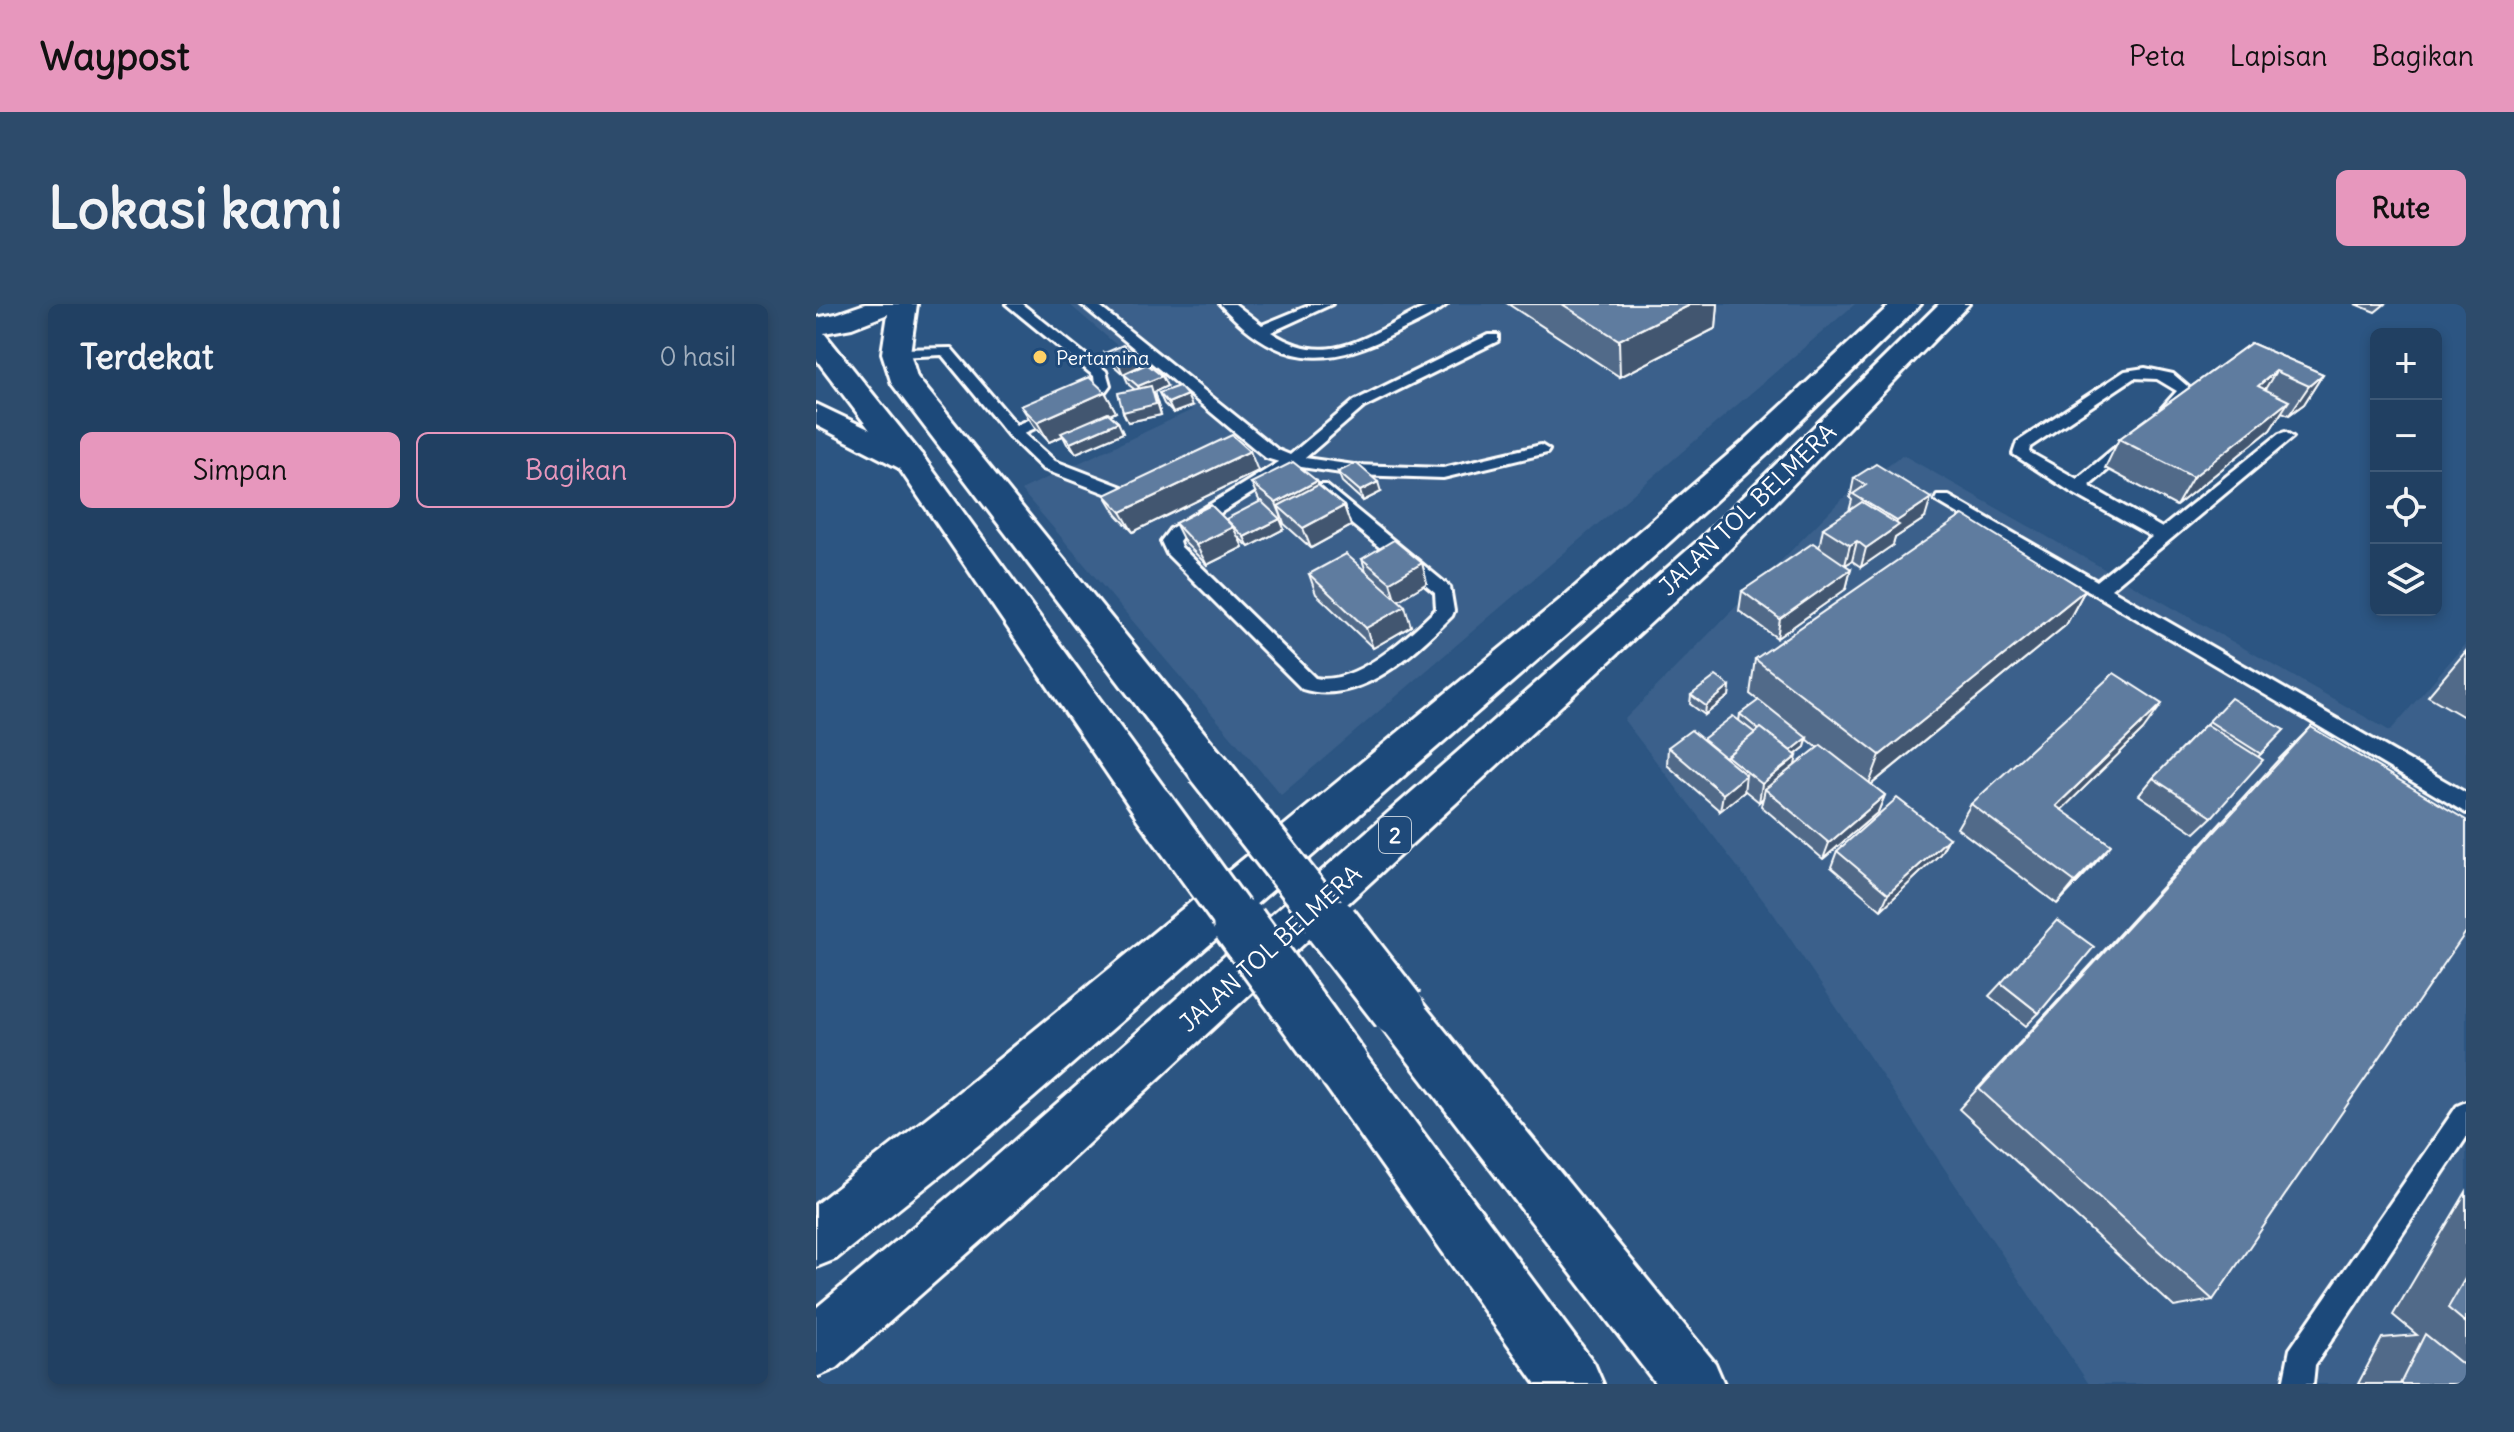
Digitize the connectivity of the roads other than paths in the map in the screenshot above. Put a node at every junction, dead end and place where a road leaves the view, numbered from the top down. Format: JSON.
{"nodes":[{"id":1,"x":890,"y":304,"type":"edge"},
{"id":2,"x":903,"y":304,"type":"edge"},
{"id":3,"x":1013,"y":304,"type":"edge"},
{"id":4,"x":1088,"y":304,"type":"edge"},
{"id":5,"x":1227,"y":304,"type":"edge"},
{"id":6,"x":1325,"y":304,"type":"edge"},
{"id":7,"x":1440,"y":304,"type":"edge"},
{"id":8,"x":1907,"y":304,"type":"edge"},
{"id":9,"x":1955,"y":304,"type":"edge"},
{"id":10,"x":816,"y":326,"type":"edge"},
{"id":11,"x":1261,"y":331,"type":"junction"},
{"id":12,"x":1493,"y":338,"type":"dead end"},
{"id":13,"x":816,"y":340,"type":"edge"},
{"id":14,"x":896,"y":353,"type":"junction"},
{"id":15,"x":816,"y":413,"type":"edge"},
{"id":16,"x":1014,"y":432,"type":"junction"},
{"id":17,"x":2285,"y":437,"type":"dead end"},
{"id":18,"x":1541,"y":450,"type":"dead end"},
{"id":19,"x":910,"y":461,"type":"junction"},
{"id":20,"x":1292,"y":461,"type":"junction"},
{"id":21,"x":1274,"y":473,"type":"junction"},
{"id":22,"x":2077,"y":488,"type":"junction"},
{"id":23,"x":1124,"y":494,"type":"edge"},
{"id":24,"x":1943,"y":500,"type":"dead end"},
{"id":25,"x":2163,"y":536,"type":"junction"},
{"id":26,"x":2099,"y":589,"type":"junction"},
{"id":27,"x":2466,"y":804,"type":"edge"},
{"id":28,"x":2466,"y":1115,"type":"edge"},
{"id":29,"x":816,"y":1239,"type":"edge"},
{"id":30,"x":816,"y":1347,"type":"edge"},
{"id":31,"x":1573,"y":1384,"type":"edge"},
{"id":32,"x":1694,"y":1384,"type":"edge"},
{"id":33,"x":2298,"y":1384,"type":"edge"}],
"edges":[{"from":1,"to":10,"type":"main road"},
{"from":2,"to":14,"type":"main road"},
{"from":3,"to":16,"type":"lane"},
{"from":4,"to":20,"type":"lane"},
{"from":5,"to":11,"type":"lane"},
{"from":6,"to":11,"type":"lane"},
{"from":7,"to":11,"type":"lane"},
{"from":8,"to":29,"type":"main road","name":"JALAN TOL BELMERA","number":"2"},
{"from":9,"to":30,"type":"main road","name":"JALAN TOL BELMERA","number":"2"},
{"from":12,"to":20,"type":"lane"},
{"from":13,"to":19,"type":"main road"},
{"from":14,"to":16,"type":"lane"},
{"from":14,"to":32,"type":"main road","bridge":true},
{"from":15,"to":19,"type":"main road"},
{"from":16,"to":23,"type":"lane"},
{"from":17,"to":25,"type":"lane"},
{"from":18,"to":20,"type":"lane"},
{"from":19,"to":31,"type":"main road","bridge":true},
{"from":20,"to":21,"type":"lane"},
{"from":21,"to":21,"type":"lane"},
{"from":22,"to":22,"type":"lane"},
{"from":22,"to":25,"type":"lane"},
{"from":24,"to":26,"type":"lane"},
{"from":25,"to":26,"type":"lane"},
{"from":26,"to":27,"type":"lane"},
{"from":28,"to":33,"type":"lane"}]}
